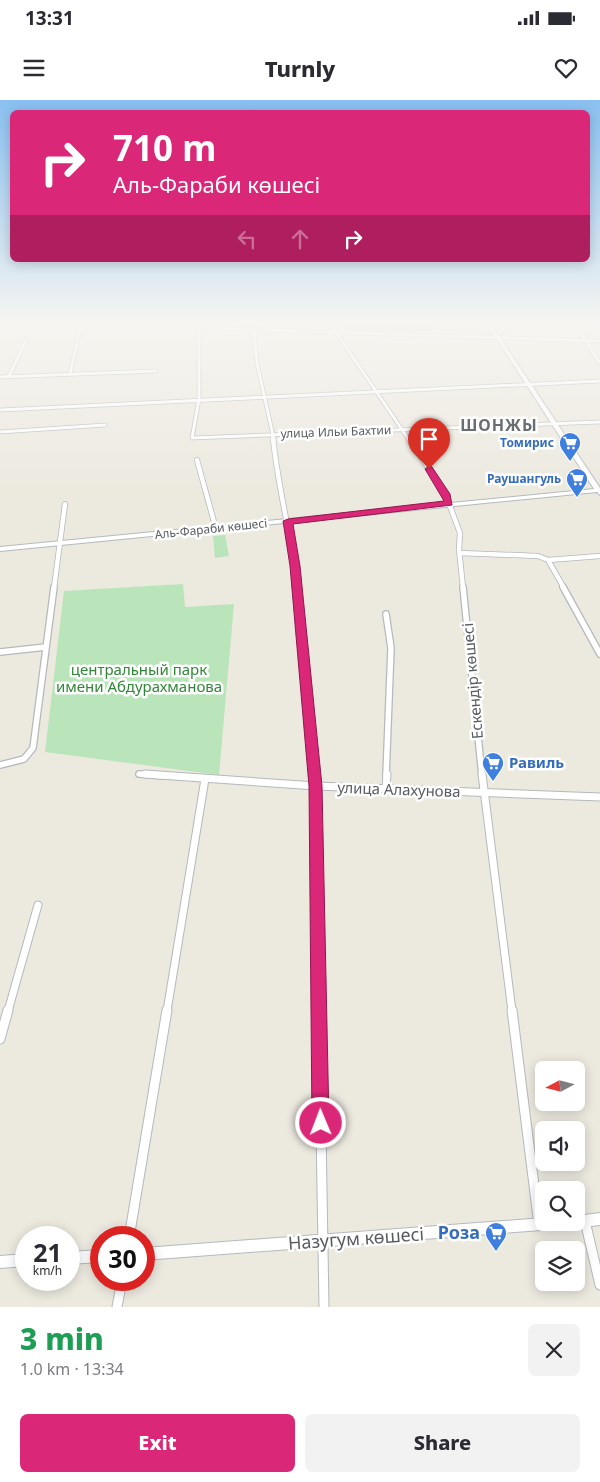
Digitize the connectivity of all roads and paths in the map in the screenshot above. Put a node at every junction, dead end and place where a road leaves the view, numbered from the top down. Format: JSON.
{"nodes":[{"id":1,"x":197,"y":377,"type":"edge"},
{"id":2,"x":260,"y":377,"type":"edge"},
{"id":3,"x":367,"y":377,"type":"edge"},
{"id":4,"x":523,"y":377,"type":"edge"},
{"id":5,"x":600,"y":381,"type":"edge"},
{"id":6,"x":528,"y":384,"type":"junction"},
{"id":7,"x":376,"y":390,"type":"junction"},
{"id":8,"x":264,"y":396,"type":"junction"},
{"id":9,"x":199,"y":399,"type":"junction"},
{"id":10,"x":0,"y":410,"type":"edge"},
{"id":11,"x":600,"y":422,"type":"edge"},
{"id":12,"x":556,"y":424,"type":"junction"},
{"id":13,"x":105,"y":425,"type":"dead end"},
{"id":14,"x":401,"y":430,"type":"junction"},
{"id":15,"x":0,"y":432,"type":"edge"},
{"id":16,"x":273,"y":434,"type":"junction"},
{"id":17,"x":197,"y":460,"type":"dead end"},
{"id":18,"x":599,"y":491,"type":"edge"},
{"id":19,"x":449,"y":503,"type":"junction"},
{"id":20,"x":65,"y":504,"type":"dead end"},
{"id":21,"x":288,"y":521,"type":"junction"},
{"id":22,"x":216,"y":529,"type":"junction"},
{"id":23,"x":61,"y":543,"type":"junction"},
{"id":24,"x":0,"y":549,"type":"edge"},
{"id":25,"x":460,"y":553,"type":"junction"},
{"id":26,"x":600,"y":556,"type":"edge"},
{"id":27,"x":548,"y":560,"type":"junction"},
{"id":28,"x":386,"y":614,"type":"dead end"},
{"id":29,"x":46,"y":647,"type":"junction"},
{"id":30,"x":0,"y":652,"type":"edge"},
{"id":31,"x":600,"y":654,"type":"edge"},
{"id":32,"x":0,"y":765,"type":"edge"},
{"id":33,"x":139,"y":774,"type":"dead end"},
{"id":34,"x":206,"y":780,"type":"junction"},
{"id":35,"x":316,"y":786,"type":"junction"},
{"id":36,"x":386,"y":789,"type":"junction"},
{"id":37,"x":484,"y":794,"type":"junction"},
{"id":38,"x":600,"y":797,"type":"edge"},
{"id":39,"x":38,"y":905,"type":"dead end"},
{"id":40,"x":0,"y":1039,"type":"edge"},
{"id":41,"x":535,"y":1187,"type":"edge"},
{"id":42,"x":600,"y":1219,"type":"edge"},
{"id":43,"x":585,"y":1221,"type":"edge"},
{"id":44,"x":535,"y":1225,"type":"edge"},
{"id":45,"x":131,"y":1226,"type":"edge"},
{"id":46,"x":583,"y":1231,"type":"edge"},
{"id":47,"x":323,"y":1242,"type":"junction"},
{"id":48,"x":155,"y":1253,"type":"edge"},
{"id":49,"x":15,"y":1261,"type":"edge"},
{"id":50,"x":0,"y":1262,"type":"edge"},
{"id":51,"x":600,"y":1285,"type":"edge"},
{"id":52,"x":120,"y":1291,"type":"edge"},
{"id":53,"x":117,"y":1307,"type":"edge"},
{"id":54,"x":324,"y":1307,"type":"edge"}],
"edges":[{"from":1,"to":9,"type":"street"},
{"from":2,"to":8,"type":"street"},
{"from":3,"to":7,"type":"street","name":"Ескендір көшесі"},
{"from":4,"to":6,"type":"street"},
{"from":5,"to":6,"type":"street"},
{"from":6,"to":7,"type":"street"},
{"from":6,"to":12,"type":"street"},
{"from":7,"to":8,"type":"street"},
{"from":7,"to":14,"type":"street","name":"Ескендір көшесі"},
{"from":8,"to":9,"type":"street"},
{"from":8,"to":16,"type":"street"},
{"from":9,"to":10,"type":"street"},
{"from":9,"to":16,"type":"street","name":"улица Ильи Бахтии"},
{"from":11,"to":12,"type":"street","name":"улица Ильи Бахтии"},
{"from":12,"to":14,"type":"street","name":"улица Ильи Бахтии"},
{"from":12,"to":18,"type":"street"},
{"from":13,"to":15,"type":"street"},
{"from":14,"to":16,"type":"street","name":"улица Ильи Бахтии"},
{"from":14,"to":19,"type":"street","name":"Ескендір көшесі"},
{"from":16,"to":21,"type":"street"},
{"from":17,"to":22,"type":"street"},
{"from":18,"to":19,"type":"street","name":"Аль-Фараби көшесі"},
{"from":19,"to":21,"type":"street","name":"Аль-Фараби көшесі"},
{"from":19,"to":25,"type":"street","name":"Ескендір көшесі"},
{"from":20,"to":23,"type":"street"},
{"from":21,"to":22,"type":"street","name":"Аль-Фараби көшесі"},
{"from":21,"to":35,"type":"street"},
{"from":22,"to":23,"type":"street","name":"Аль-Фараби көшесі"},
{"from":23,"to":24,"type":"street","name":"Аль-Фараби көшесі"},
{"from":23,"to":29,"type":"street"},
{"from":25,"to":27,"type":"street"},
{"from":25,"to":37,"type":"street","name":"Ескендір көшесі"},
{"from":26,"to":27,"type":"street"},
{"from":27,"to":31,"type":"street"},
{"from":28,"to":36,"type":"street"},
{"from":29,"to":30,"type":"street"},
{"from":29,"to":32,"type":"street"},
{"from":33,"to":34,"type":"street","name":"улица Алахунова"},
{"from":34,"to":35,"type":"street","name":"улица Алахунова"},
{"from":34,"to":45,"type":"street"},
{"from":35,"to":36,"type":"street","name":"улица Алахунова"},
{"from":35,"to":47,"type":"street"},
{"from":36,"to":37,"type":"street","name":"улица Алахунова"},
{"from":37,"to":38,"type":"street","name":"улица Алахунова"},
{"from":37,"to":41,"type":"street","name":"Ескендір көшесі"},
{"from":39,"to":40,"type":"street"},
{"from":42,"to":43,"type":"street"},
{"from":44,"to":47,"type":"street","name":"Назугум көшесі"},
{"from":46,"to":51,"type":"street"},
{"from":47,"to":48,"type":"street","name":"Назугум көшесі"},
{"from":47,"to":54,"type":"street"},
{"from":49,"to":50,"type":"street"},
{"from":52,"to":53,"type":"street"}]}
